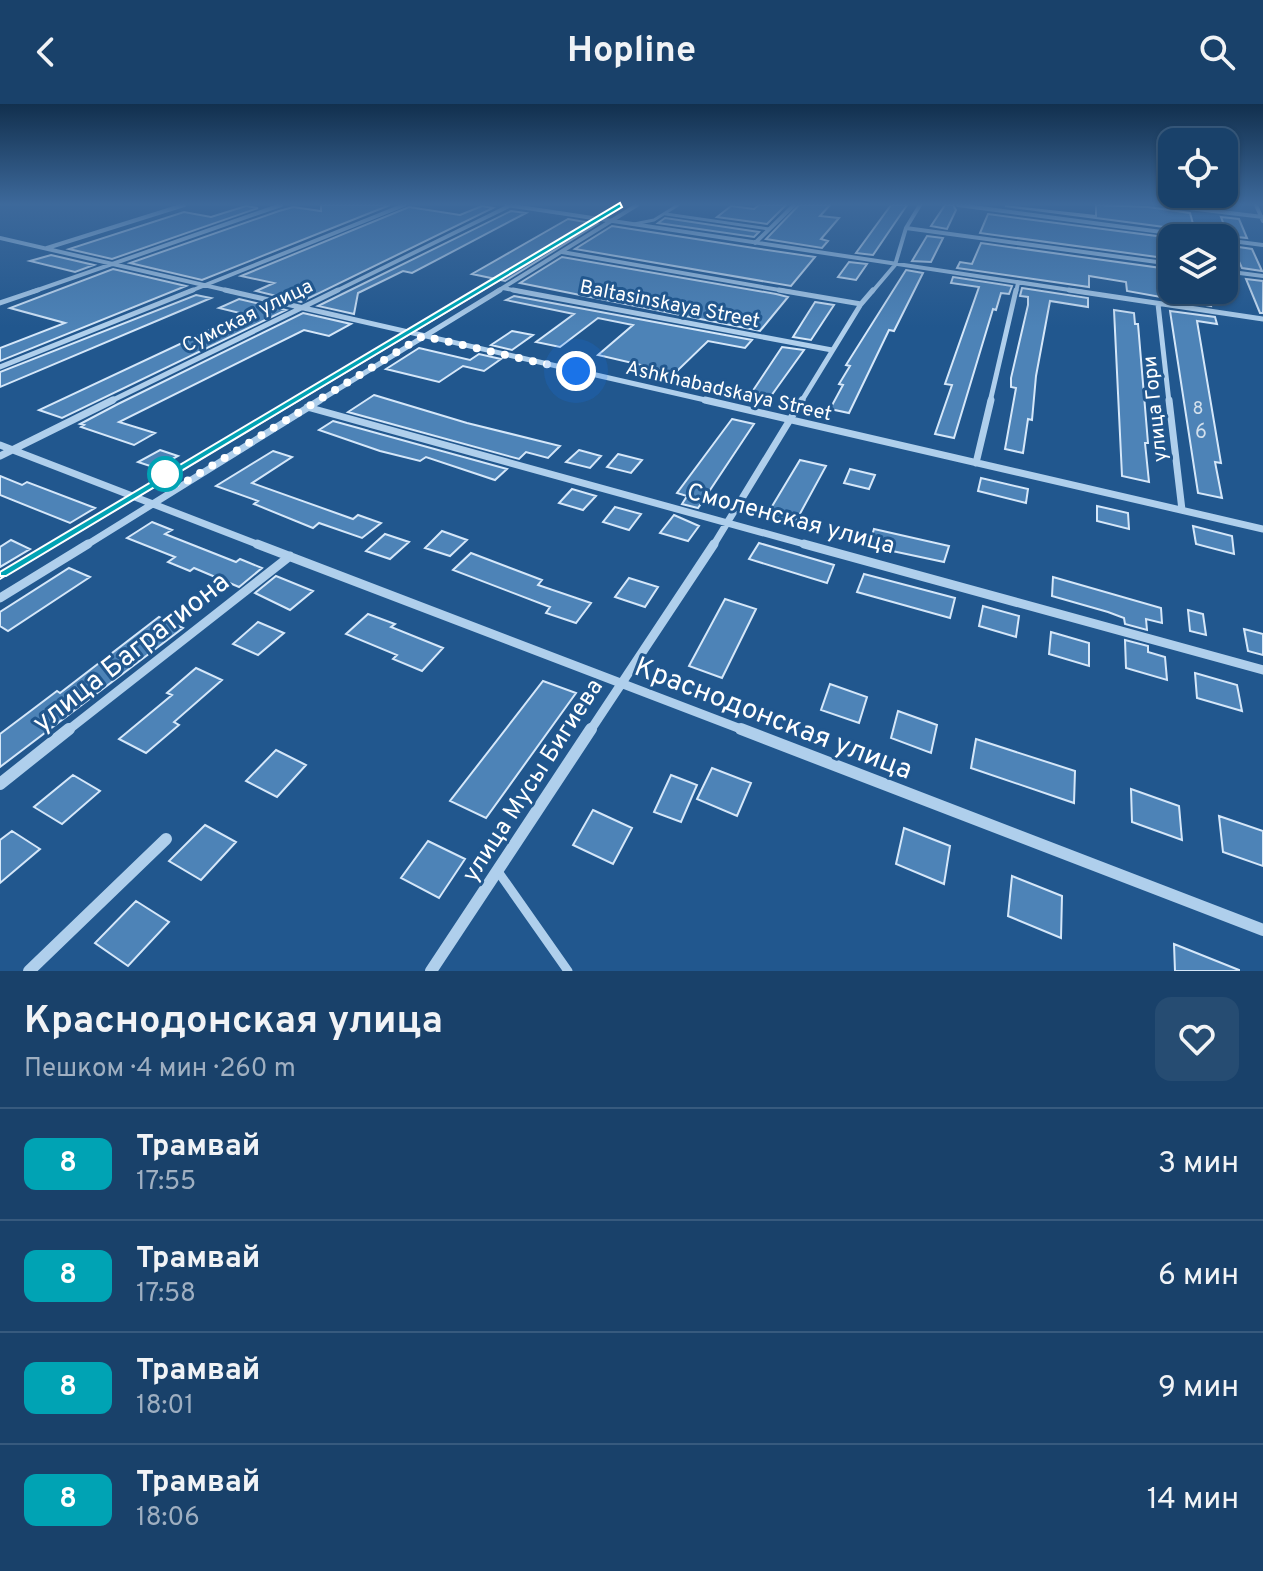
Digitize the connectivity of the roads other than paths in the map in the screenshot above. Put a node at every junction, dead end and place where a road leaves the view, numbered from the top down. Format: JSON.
{"nodes":[{"id":1,"x":33,"y":245,"type":"edge"},
{"id":2,"x":52,"y":245,"type":"edge"},
{"id":3,"x":165,"y":245,"type":"edge"},
{"id":4,"x":302,"y":245,"type":"edge"},
{"id":5,"x":426,"y":245,"type":"edge"},
{"id":6,"x":572,"y":245,"type":"edge"},
{"id":7,"x":771,"y":245,"type":"edge"},
{"id":8,"x":901,"y":245,"type":"edge"},
{"id":9,"x":1035,"y":245,"type":"edge"},
{"id":10,"x":44,"y":248,"type":"junction"},
{"id":11,"x":562,"y":252,"type":"junction"},
{"id":12,"x":1158,"y":262,"type":"edge"},
{"id":13,"x":112,"y":264,"type":"junction"},
{"id":14,"x":895,"y":265,"type":"junction"},
{"id":15,"x":1238,"y":273,"type":"edge"},
{"id":16,"x":1263,"y":276,"type":"edge"},
{"id":17,"x":1018,"y":283,"type":"junction"},
{"id":18,"x":203,"y":285,"type":"junction"},
{"id":19,"x":502,"y":288,"type":"junction"},
{"id":20,"x":0,"y":303,"type":"edge"},
{"id":21,"x":861,"y":304,"type":"junction"},
{"id":22,"x":1158,"y":304,"type":"junction"},
{"id":23,"x":299,"y":307,"type":"junction"},
{"id":24,"x":1263,"y":319,"type":"edge"},
{"id":25,"x":423,"y":336,"type":"junction"},
{"id":26,"x":832,"y":350,"type":"junction"},
{"id":27,"x":0,"y":367,"type":"edge"},
{"id":28,"x":307,"y":407,"type":"junction"},
{"id":29,"x":789,"y":420,"type":"junction"},
{"id":30,"x":0,"y":445,"type":"edge"},
{"id":31,"x":13,"y":450,"type":"junction"},
{"id":32,"x":0,"y":456,"type":"edge"},
{"id":33,"x":976,"y":463,"type":"junction"},
{"id":34,"x":153,"y":502,"type":"junction"},
{"id":35,"x":1182,"y":510,"type":"junction"},
{"id":36,"x":729,"y":521,"type":"junction"},
{"id":37,"x":1263,"y":529,"type":"edge"},
{"id":38,"x":290,"y":556,"type":"junction"},
{"id":39,"x":0,"y":598,"type":"edge"},
{"id":40,"x":1263,"y":670,"type":"edge"},
{"id":41,"x":619,"y":683,"type":"junction"},
{"id":42,"x":0,"y":784,"type":"edge"},
{"id":43,"x":166,"y":839,"type":"dead end"},
{"id":44,"x":497,"y":870,"type":"junction"},
{"id":45,"x":1263,"y":930,"type":"edge"},
{"id":46,"x":29,"y":971,"type":"edge"},
{"id":47,"x":431,"y":971,"type":"edge"},
{"id":48,"x":568,"y":971,"type":"edge"}],
"edges":[{"from":1,"to":10,"type":"street","name":"Ashkhabadskaya Street"},
{"from":2,"to":10,"type":"street"},
{"from":3,"to":13,"type":"street"},
{"from":4,"to":18,"type":"street"},
{"from":5,"to":23,"type":"street","name":"Сумская улица"},
{"from":6,"to":11,"type":"street"},
{"from":7,"to":14,"type":"street"},
{"from":8,"to":14,"type":"street","name":"улица Мусы Бигиева"},
{"from":9,"to":12,"type":"street"},
{"from":10,"to":13,"type":"street","name":"Ashkhabadskaya Street"},
{"from":11,"to":19,"type":"street"},
{"from":11,"to":21,"type":"street"},
{"from":13,"to":18,"type":"street","name":"Ashkhabadskaya Street"},
{"from":13,"to":20,"type":"street"},
{"from":14,"to":17,"type":"street"},
{"from":14,"to":21,"type":"street","name":"улица Мусы Бигиева"},
{"from":15,"to":16,"type":"street"},
{"from":17,"to":22,"type":"street"},
{"from":17,"to":33,"type":"street"},
{"from":18,"to":23,"type":"street","name":"Ashkhabadskaya Street"},
{"from":18,"to":27,"type":"street"},
{"from":19,"to":25,"type":"street"},
{"from":19,"to":26,"type":"street","name":"Baltasinskaya Street"},
{"from":21,"to":26,"type":"street","name":"улица Мусы Бигиева"},
{"from":22,"to":24,"type":"street"},
{"from":22,"to":35,"type":"street","name":"улица Гори"},
{"from":23,"to":25,"type":"street","name":"Ashkhabadskaya Street"},
{"from":23,"to":31,"type":"street","name":"Сумская улица"},
{"from":25,"to":28,"type":"street"},
{"from":25,"to":29,"type":"street","name":"Ashkhabadskaya Street"},
{"from":26,"to":29,"type":"street","name":"улица Мусы Бигиева"},
{"from":28,"to":34,"type":"street"},
{"from":28,"to":36,"type":"street","name":"Смоленская улица"},
{"from":29,"to":33,"type":"street","name":"Ashkhabadskaya Street"},
{"from":29,"to":36,"type":"street","name":"улица Мусы Бигиева"},
{"from":30,"to":31,"type":"street","name":"Краснодонская улица"},
{"from":31,"to":32,"type":"street","name":"Сумская улица"},
{"from":31,"to":34,"type":"street","name":"Краснодонская улица"},
{"from":33,"to":35,"type":"street","name":"Ashkhabadskaya Street"},
{"from":34,"to":38,"type":"street","name":"Краснодонская улица"},
{"from":34,"to":39,"type":"street"},
{"from":35,"to":37,"type":"street","name":"Ashkhabadskaya Street"},
{"from":36,"to":40,"type":"street","name":"Смоленская улица"},
{"from":36,"to":41,"type":"street","name":"улица Мусы Бигиева"},
{"from":38,"to":41,"type":"street","name":"Краснодонская улица"},
{"from":38,"to":42,"type":"street","name":"улица Багратиона"},
{"from":41,"to":44,"type":"street","name":"улица Мусы Бигиева"},
{"from":41,"to":45,"type":"street","name":"Краснодонская улица"},
{"from":43,"to":46,"type":"street"},
{"from":44,"to":47,"type":"street","name":"улица Мусы Бигиева"},
{"from":44,"to":48,"type":"lane"}]}
